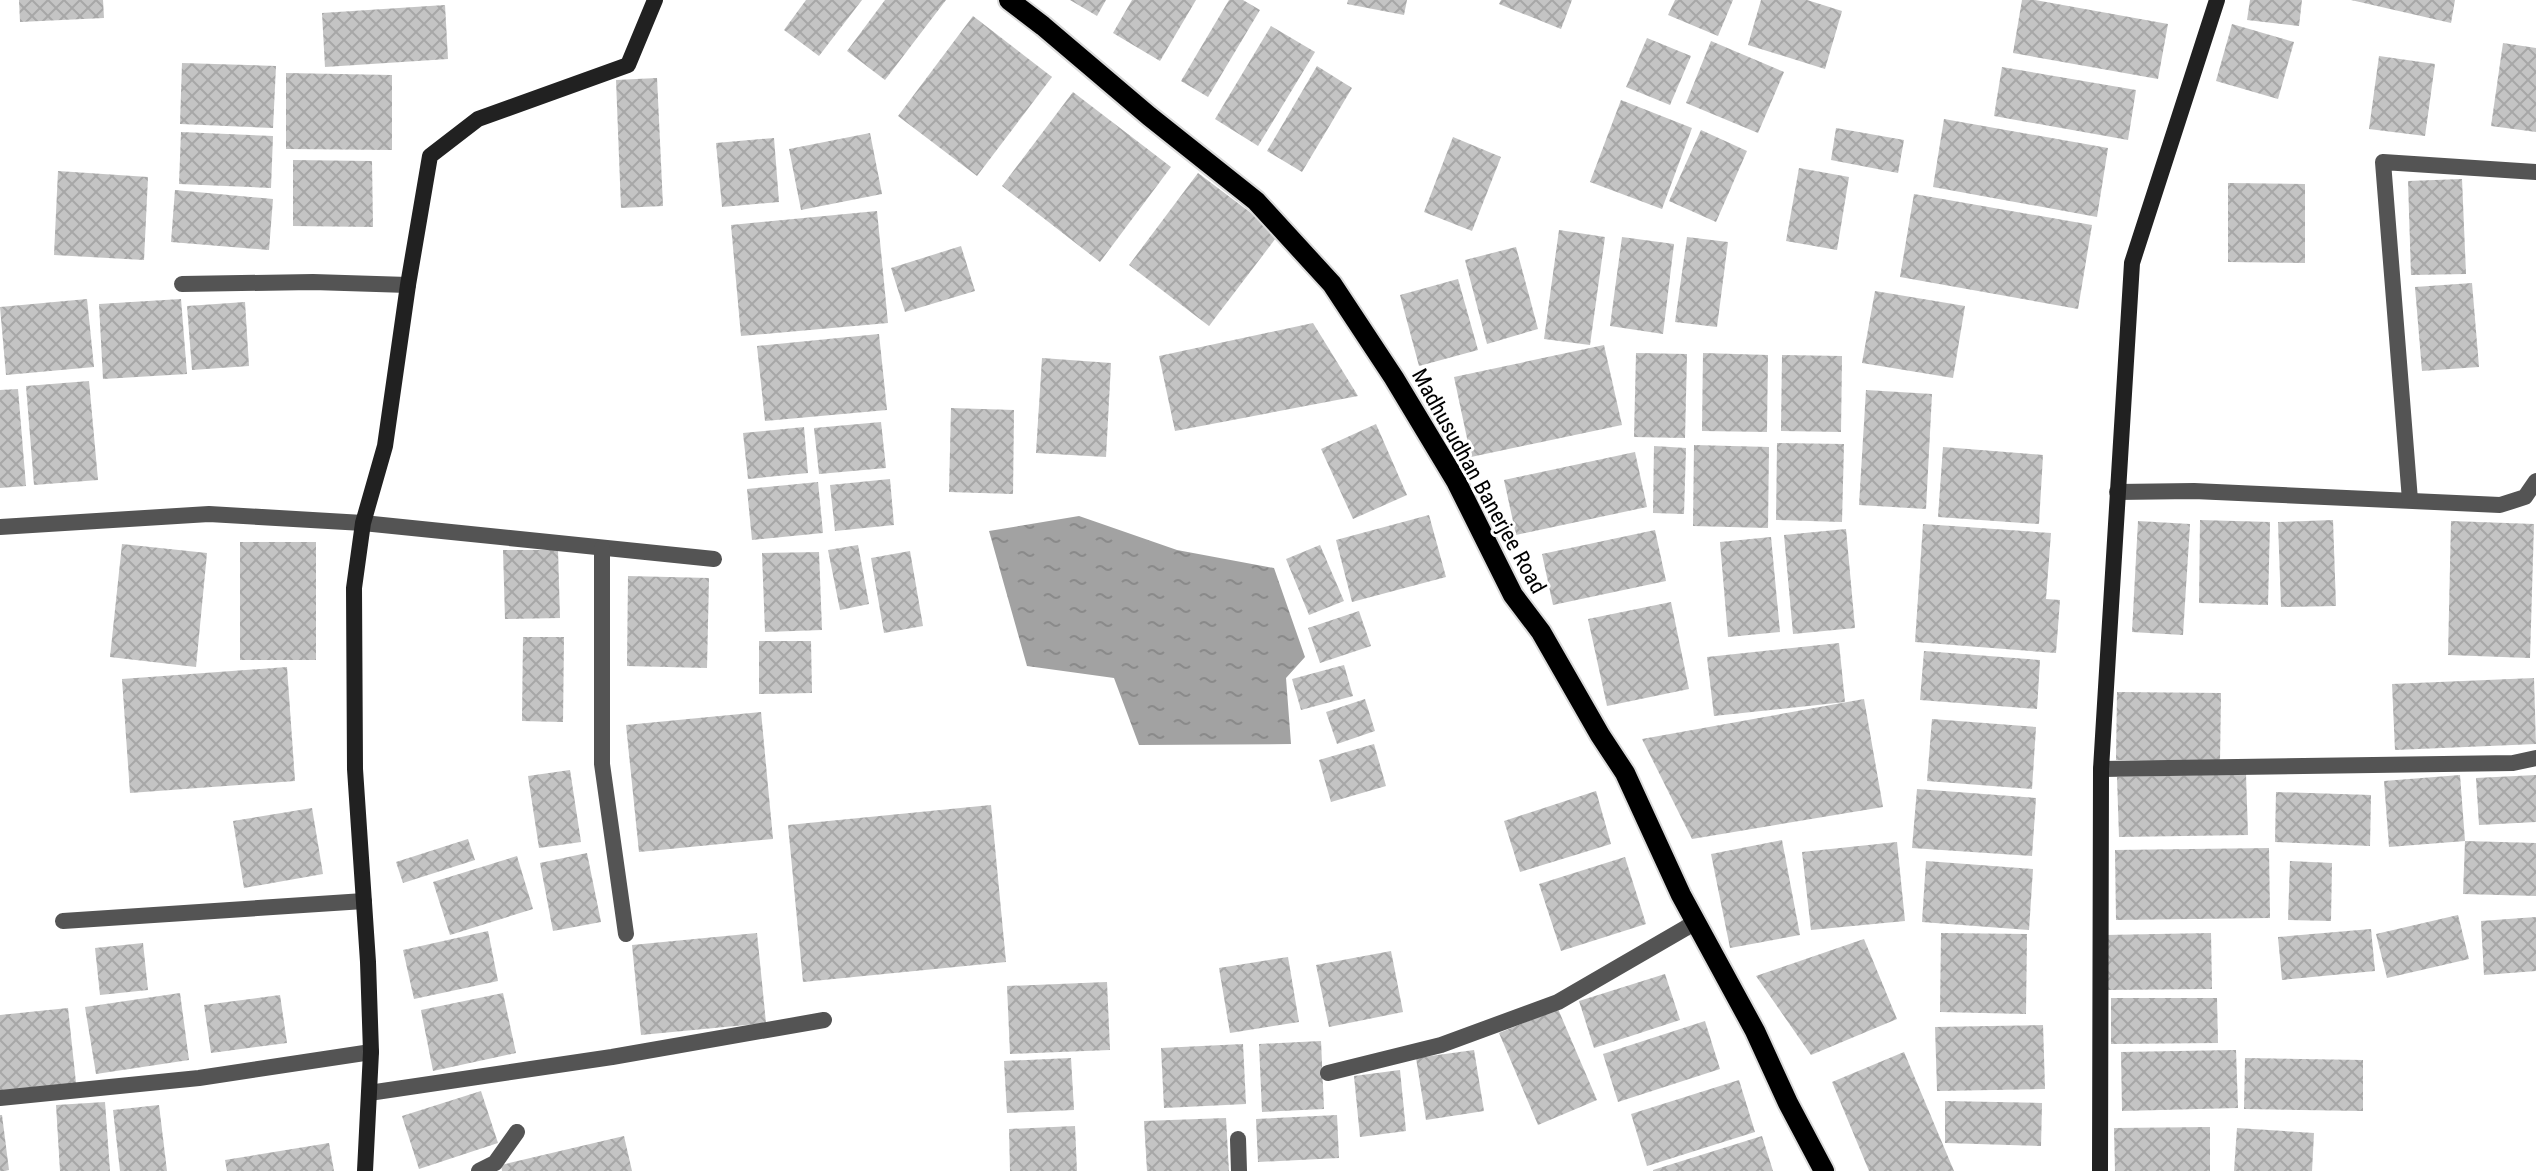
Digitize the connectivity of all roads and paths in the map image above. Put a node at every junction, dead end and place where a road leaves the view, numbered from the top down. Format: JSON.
{"nodes":[{"id":1,"x":655,"y":0,"type":"edge"},
{"id":2,"x":1009,"y":0,"type":"edge"},
{"id":3,"x":2217,"y":0,"type":"edge"},
{"id":4,"x":2536,"y":172,"type":"edge"},
{"id":5,"x":182,"y":284,"type":"dead end"},
{"id":6,"x":408,"y":285,"type":"junction"},
{"id":7,"x":2536,"y":481,"type":"edge"},
{"id":8,"x":2117,"y":492,"type":"junction"},
{"id":9,"x":2410,"y":500,"type":"junction"},
{"id":10,"x":363,"y":523,"type":"junction"},
{"id":11,"x":0,"y":527,"type":"edge"},
{"id":12,"x":602,"y":548,"type":"junction"},
{"id":13,"x":714,"y":559,"type":"dead end"},
{"id":14,"x":2536,"y":758,"type":"edge"},
{"id":15,"x":2101,"y":769,"type":"junction"},
{"id":16,"x":364,"y":901,"type":"junction"},
{"id":17,"x":63,"y":921,"type":"dead end"},
{"id":18,"x":1696,"y":922,"type":"junction"},
{"id":19,"x":626,"y":934,"type":"dead end"},
{"id":20,"x":824,"y":1020,"type":"dead end"},
{"id":21,"x":371,"y":1052,"type":"junction"},
{"id":22,"x":1328,"y":1073,"type":"dead end"},
{"id":23,"x":369,"y":1093,"type":"junction"},
{"id":24,"x":0,"y":1098,"type":"edge"},
{"id":25,"x":517,"y":1132,"type":"dead end"},
{"id":26,"x":1238,"y":1139,"type":"dead end"},
{"id":27,"x":365,"y":1171,"type":"edge"},
{"id":28,"x":479,"y":1171,"type":"edge"},
{"id":29,"x":1239,"y":1171,"type":"edge"},
{"id":30,"x":1824,"y":1171,"type":"edge"},
{"id":31,"x":2100,"y":1171,"type":"edge"}],
"edges":[{"from":1,"to":6,"type":"street"},
{"from":2,"to":18,"type":"main road","name":"Madhusudhan Banerjee Road"},
{"from":3,"to":8,"type":"street"},
{"from":4,"to":9,"type":"street"},
{"from":5,"to":6,"type":"street"},
{"from":6,"to":10,"type":"street"},
{"from":7,"to":9,"type":"street"},
{"from":8,"to":9,"type":"street"},
{"from":8,"to":15,"type":"street"},
{"from":10,"to":11,"type":"street"},
{"from":10,"to":12,"type":"street"},
{"from":10,"to":16,"type":"street"},
{"from":12,"to":13,"type":"street"},
{"from":12,"to":19,"type":"street"},
{"from":14,"to":15,"type":"street"},
{"from":15,"to":31,"type":"street"},
{"from":16,"to":17,"type":"street"},
{"from":16,"to":21,"type":"street"},
{"from":18,"to":22,"type":"street"},
{"from":18,"to":30,"type":"main road","name":"Madhusudhan Banerjee Road"},
{"from":20,"to":23,"type":"street"},
{"from":21,"to":23,"type":"street"},
{"from":21,"to":24,"type":"street"},
{"from":23,"to":27,"type":"street"},
{"from":25,"to":28,"type":"street"},
{"from":26,"to":29,"type":"street"}]}
